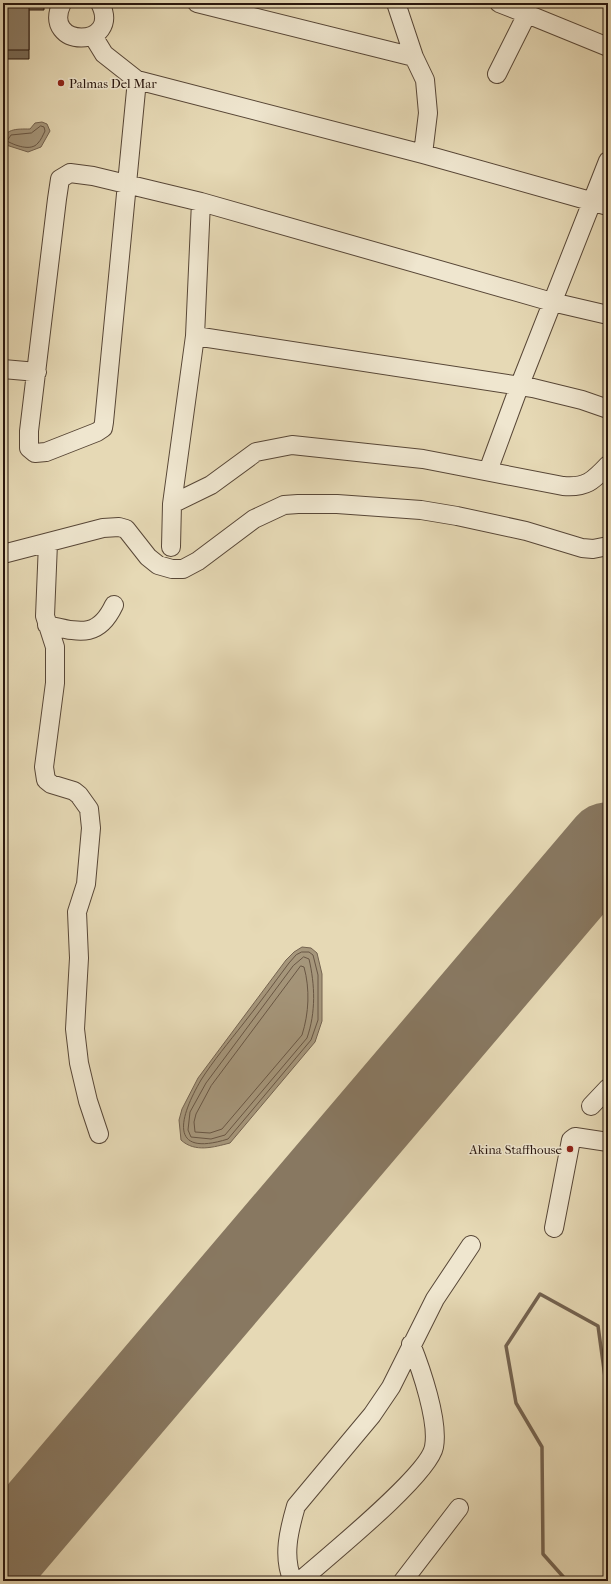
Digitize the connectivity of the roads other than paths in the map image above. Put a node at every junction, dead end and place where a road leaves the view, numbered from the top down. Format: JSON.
{"nodes":[{"id":1,"x":62,"y":3,"type":"edge"},
{"id":2,"x":100,"y":3,"type":"edge"},
{"id":3,"x":197,"y":3,"type":"edge"},
{"id":4,"x":396,"y":3,"type":"edge"},
{"id":5,"x":499,"y":3,"type":"edge"},
{"id":6,"x":527,"y":14,"type":"junction"},
{"id":7,"x":93,"y":36,"type":"junction"},
{"id":8,"x":608,"y":47,"type":"edge"},
{"id":9,"x":414,"y":57,"type":"junction"},
{"id":10,"x":497,"y":74,"type":"dead end"},
{"id":11,"x":137,"y":80,"type":"junction"},
{"id":12,"x":423,"y":154,"type":"junction"},
{"id":13,"x":608,"y":161,"type":"edge"},
{"id":14,"x":128,"y":185,"type":"junction"},
{"id":15,"x":201,"y":202,"type":"junction"},
{"id":16,"x":600,"y":203,"type":"edge"},
{"id":17,"x":552,"y":302,"type":"junction"},
{"id":18,"x":608,"y":315,"type":"edge"},
{"id":19,"x":195,"y":336,"type":"junction"},
{"id":20,"x":3,"y":369,"type":"edge"},
{"id":21,"x":37,"y":372,"type":"junction"},
{"id":22,"x":519,"y":387,"type":"junction"},
{"id":23,"x":608,"y":409,"type":"edge"},
{"id":24,"x":608,"y":465,"type":"edge"},
{"id":25,"x":488,"y":471,"type":"junction"},
{"id":26,"x":172,"y":504,"type":"junction"},
{"id":27,"x":48,"y":543,"type":"junction"},
{"id":28,"x":608,"y":546,"type":"edge"},
{"id":29,"x":171,"y":547,"type":"dead end"},
{"id":30,"x":3,"y":554,"type":"edge"},
{"id":31,"x":114,"y":605,"type":"dead end"},
{"id":32,"x":47,"y":625,"type":"junction"},
{"id":33,"x":608,"y":1088,"type":"edge"},
{"id":34,"x":608,"y":1109,"type":"edge"},
{"id":35,"x":98,"y":1134,"type":"dead end"},
{"id":36,"x":608,"y":1142,"type":"edge"},
{"id":37,"x":554,"y":1228,"type":"dead end"},
{"id":38,"x":471,"y":1245,"type":"dead end"},
{"id":39,"x":411,"y":1344,"type":"junction"},
{"id":40,"x":460,"y":1508,"type":"dead end"},
{"id":41,"x":293,"y":1581,"type":"edge"},
{"id":42,"x":300,"y":1581,"type":"edge"},
{"id":43,"x":403,"y":1581,"type":"edge"}],
"edges":[{"from":1,"to":7,"type":"street"},
{"from":2,"to":7,"type":"street"},
{"from":3,"to":9,"type":"street"},
{"from":4,"to":9,"type":"street"},
{"from":5,"to":6,"type":"street"},
{"from":6,"to":8,"type":"street"},
{"from":6,"to":10,"type":"street"},
{"from":7,"to":11,"type":"street"},
{"from":9,"to":12,"type":"street"},
{"from":11,"to":12,"type":"street"},
{"from":11,"to":14,"type":"street"},
{"from":12,"to":16,"type":"street"},
{"from":13,"to":16,"type":"street"},
{"from":14,"to":15,"type":"street"},
{"from":14,"to":21,"type":"street"},
{"from":14,"to":21,"type":"street"},
{"from":15,"to":17,"type":"street"},
{"from":15,"to":19,"type":"street"},
{"from":16,"to":17,"type":"street"},
{"from":17,"to":18,"type":"street"},
{"from":17,"to":22,"type":"street"},
{"from":19,"to":22,"type":"street"},
{"from":19,"to":26,"type":"street"},
{"from":20,"to":21,"type":"street"},
{"from":22,"to":23,"type":"street"},
{"from":22,"to":25,"type":"street"},
{"from":24,"to":25,"type":"street"},
{"from":25,"to":26,"type":"street"},
{"from":26,"to":29,"type":"street"},
{"from":27,"to":28,"type":"street"},
{"from":27,"to":30,"type":"street"},
{"from":27,"to":32,"type":"street"},
{"from":31,"to":32,"type":"street"},
{"from":32,"to":35,"type":"street"},
{"from":33,"to":34,"type":"street"},
{"from":36,"to":37,"type":"street"},
{"from":38,"to":39,"type":"street"},
{"from":39,"to":41,"type":"street"},
{"from":39,"to":42,"type":"street"},
{"from":40,"to":43,"type":"street"}]}
